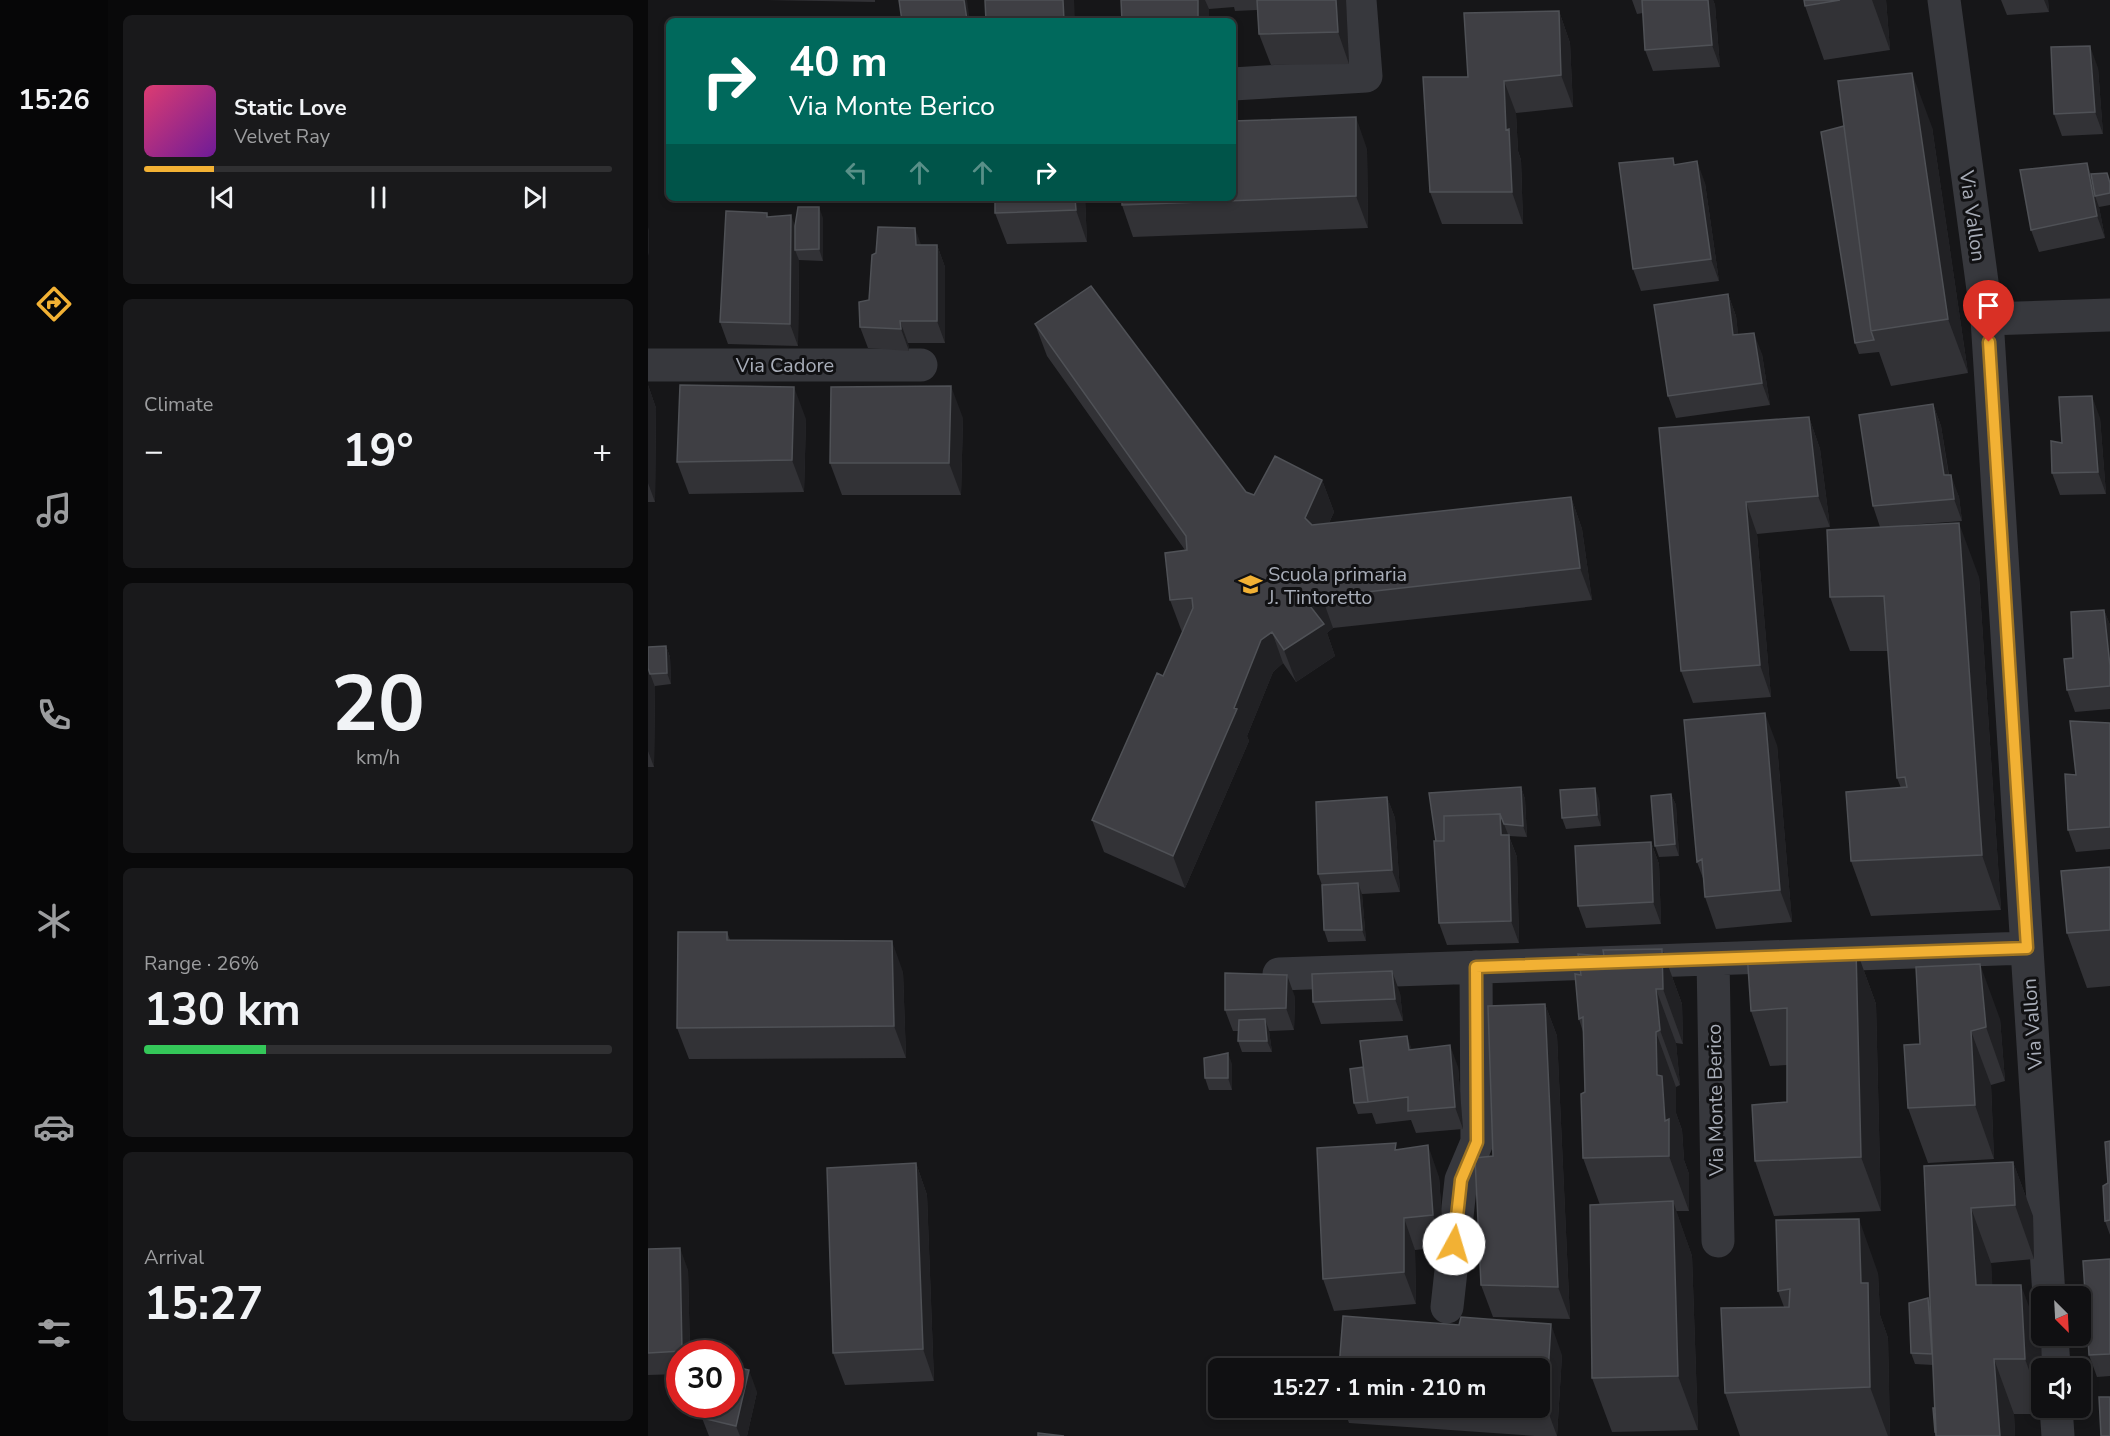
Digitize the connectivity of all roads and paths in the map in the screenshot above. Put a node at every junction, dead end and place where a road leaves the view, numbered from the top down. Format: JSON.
{"nodes":[{"id":1,"x":1360,"y":0,"type":"edge"},
{"id":2,"x":1944,"y":0,"type":"edge"},
{"id":3,"x":1236,"y":84,"type":"edge"},
{"id":4,"x":2110,"y":315,"type":"edge"},
{"id":5,"x":1987,"y":319,"type":"junction"},
{"id":6,"x":648,"y":365,"type":"edge"},
{"id":7,"x":921,"y":365,"type":"dead end"},
{"id":8,"x":2027,"y":948,"type":"junction"},
{"id":9,"x":1713,"y":959,"type":"junction"},
{"id":10,"x":1476,"y":967,"type":"junction"},
{"id":11,"x":1279,"y":974,"type":"edge"},
{"id":12,"x":1718,"y":1241,"type":"dead end"},
{"id":13,"x":2048,"y":1286,"type":"edge"},
{"id":14,"x":1447,"y":1307,"type":"dead end"},
{"id":15,"x":2057,"y":1418,"type":"edge"},
{"id":16,"x":2058,"y":1436,"type":"edge"}],
"edges":[{"from":1,"to":3,"type":"street"},
{"from":2,"to":5,"type":"street","name":"Via Vallon"},
{"from":4,"to":5,"type":"street"},
{"from":5,"to":8,"type":"street","name":"Via Vallon"},
{"from":6,"to":7,"type":"street","name":"Via Cadore"},
{"from":8,"to":9,"type":"street"},
{"from":8,"to":13,"type":"street","name":"Via Vallon"},
{"from":9,"to":10,"type":"street"},
{"from":9,"to":12,"type":"street","name":"Via Monte Berico"},
{"from":10,"to":11,"type":"street"},
{"from":10,"to":14,"type":"street"},
{"from":15,"to":16,"type":"street"}]}
